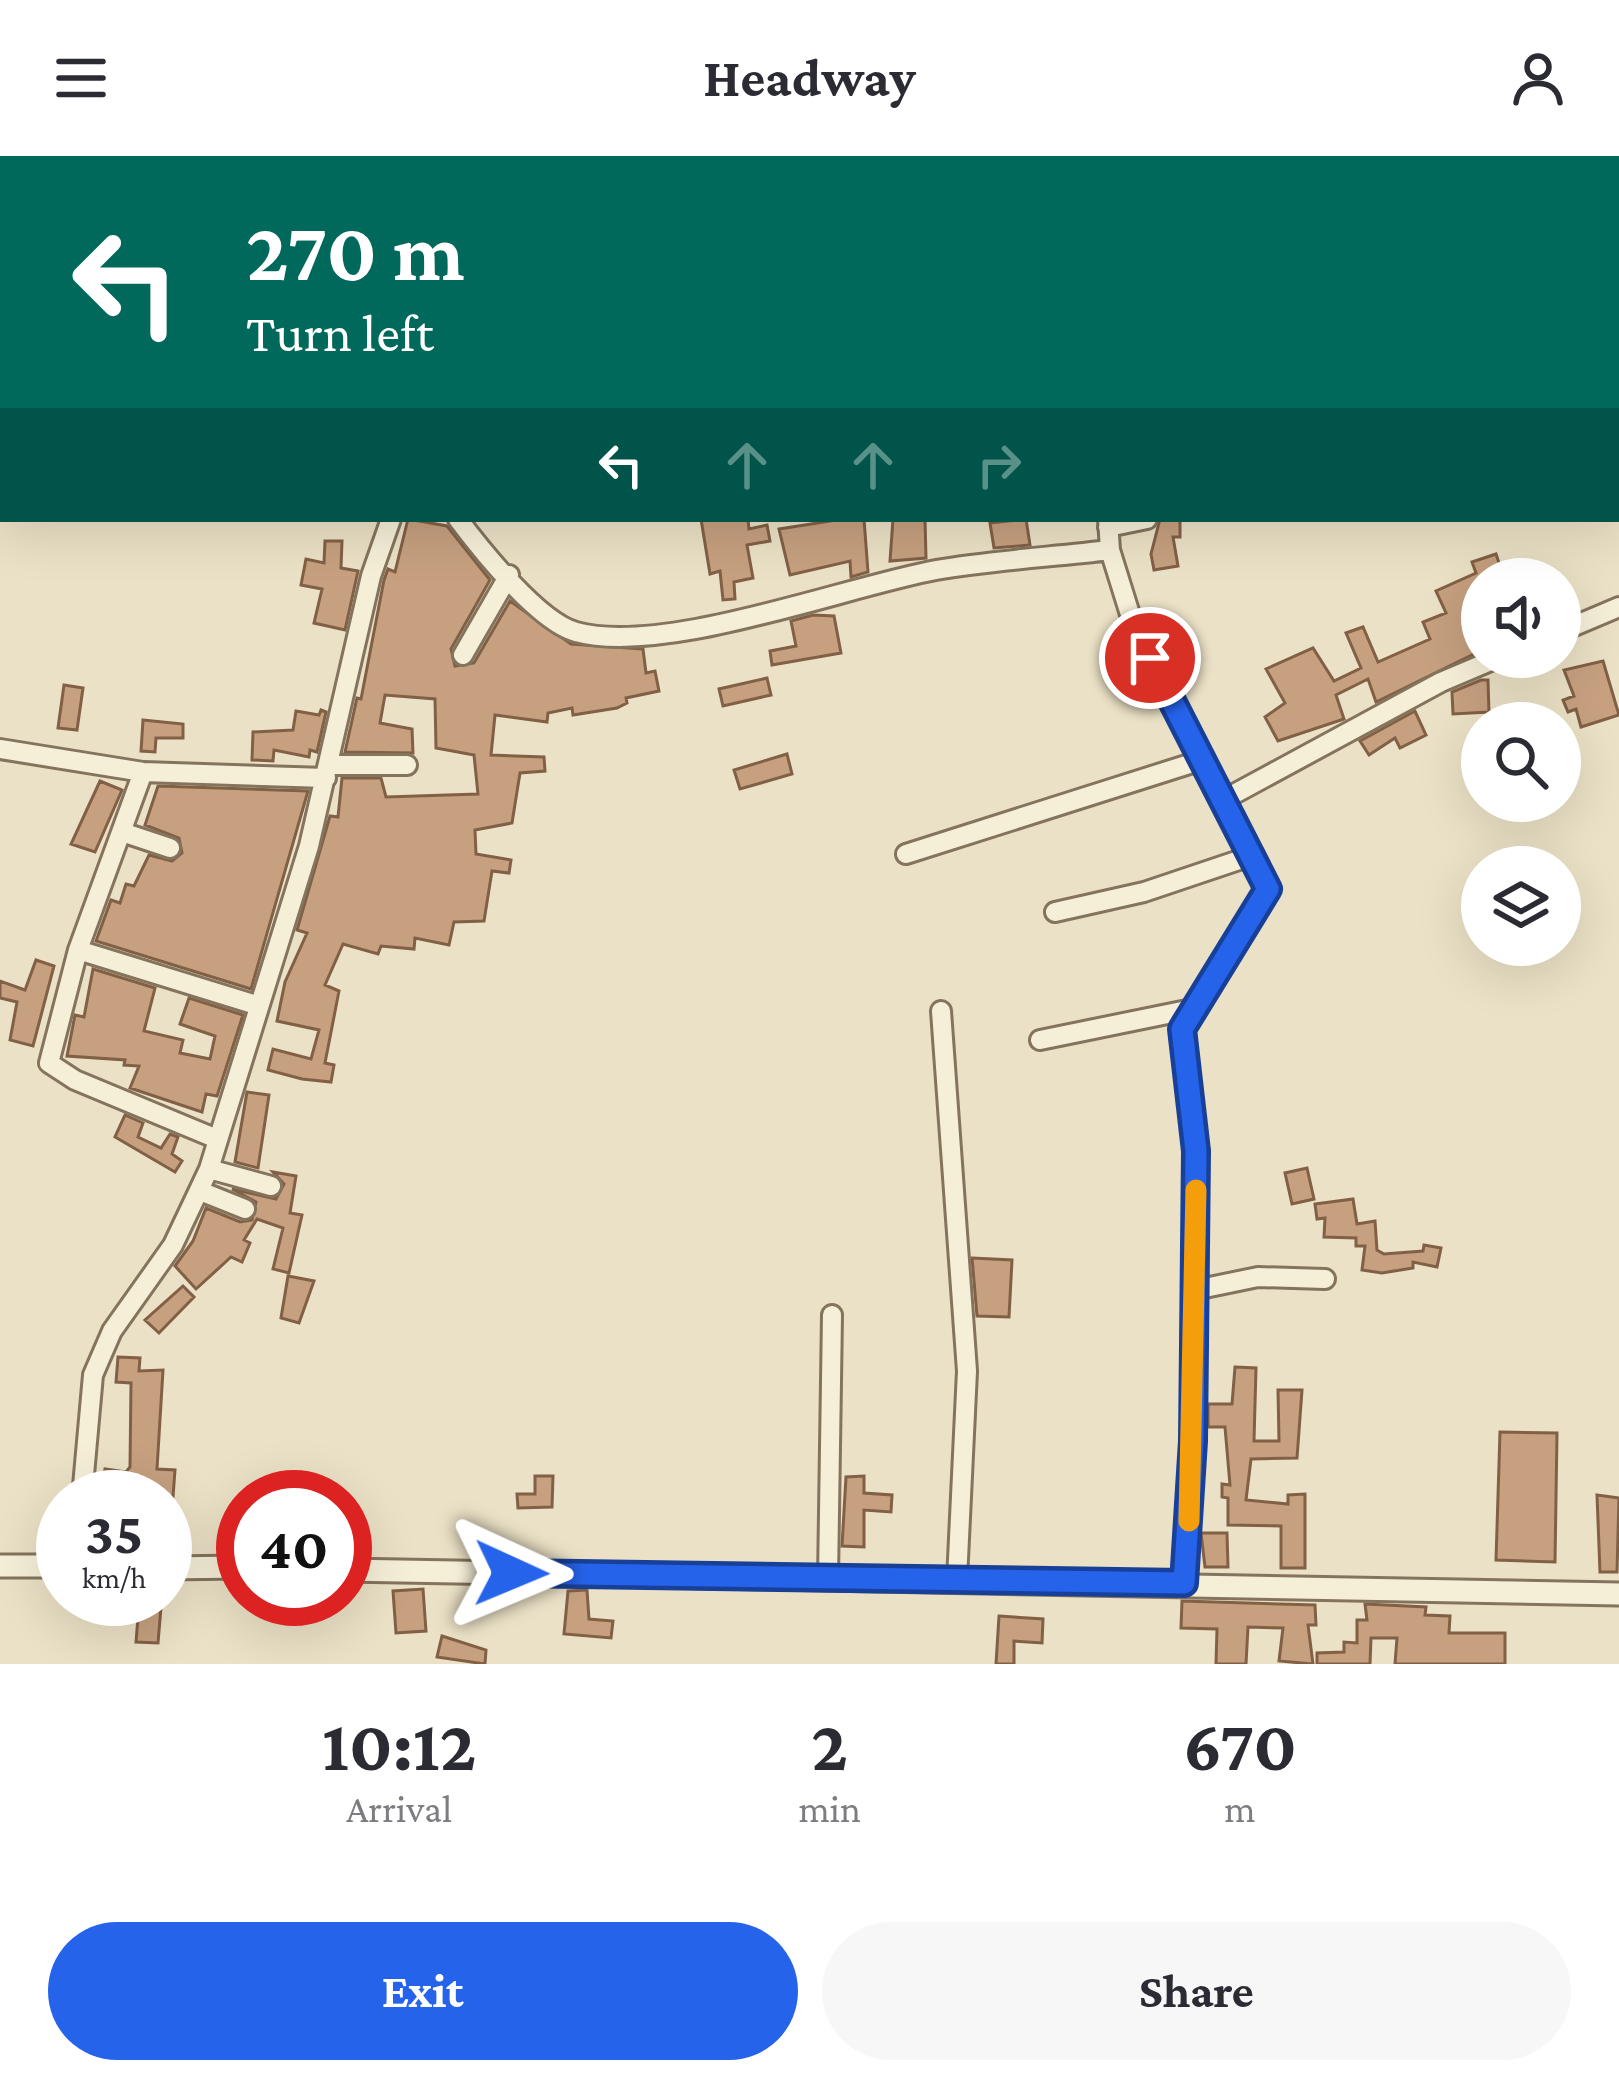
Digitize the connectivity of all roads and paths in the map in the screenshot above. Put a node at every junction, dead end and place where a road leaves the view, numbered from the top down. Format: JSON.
{"nodes":[{"id":1,"x":390,"y":522,"type":"edge"},
{"id":2,"x":461,"y":522,"type":"edge"},
{"id":3,"x":1108,"y":523,"type":"edge"},
{"id":4,"x":1110,"y":550,"type":"junction"},
{"id":5,"x":509,"y":575,"type":"junction"},
{"id":6,"x":1619,"y":607,"type":"edge"},
{"id":7,"x":1581,"y":623,"type":"edge"},
{"id":8,"x":463,"y":655,"type":"dead end"},
{"id":9,"x":1461,"y":674,"type":"edge"},
{"id":10,"x":0,"y":749,"type":"edge"},
{"id":11,"x":1202,"y":760,"type":"junction"},
{"id":12,"x":407,"y":765,"type":"dead end"},
{"id":13,"x":329,"y":771,"type":"junction"},
{"id":14,"x":143,"y":772,"type":"junction"},
{"id":15,"x":1223,"y":800,"type":"junction"},
{"id":16,"x":124,"y":833,"type":"junction"},
{"id":17,"x":170,"y":848,"type":"dead end"},
{"id":18,"x":906,"y":854,"type":"dead end"},
{"id":19,"x":1254,"y":855,"type":"junction"},
{"id":20,"x":1055,"y":912,"type":"dead end"},
{"id":21,"x":78,"y":950,"type":"junction"},
{"id":22,"x":256,"y":1005,"type":"junction"},
{"id":23,"x":941,"y":1010,"type":"dead end"},
{"id":24,"x":1192,"y":1010,"type":"junction"},
{"id":25,"x":1040,"y":1040,"type":"dead end"},
{"id":26,"x":218,"y":1139,"type":"junction"},
{"id":27,"x":209,"y":1169,"type":"junction"},
{"id":28,"x":271,"y":1186,"type":"dead end"},
{"id":29,"x":200,"y":1191,"type":"junction"},
{"id":30,"x":245,"y":1209,"type":"dead end"},
{"id":31,"x":1325,"y":1279,"type":"dead end"},
{"id":32,"x":1195,"y":1290,"type":"junction"},
{"id":33,"x":832,"y":1315,"type":"dead end"},
{"id":34,"x":84,"y":1470,"type":"edge"},
{"id":35,"x":0,"y":1566,"type":"edge"},
{"id":36,"x":36,"y":1566,"type":"edge"},
{"id":37,"x":372,"y":1571,"type":"edge"},
{"id":38,"x":828,"y":1579,"type":"junction"},
{"id":39,"x":957,"y":1580,"type":"junction"},
{"id":40,"x":1184,"y":1583,"type":"junction"},
{"id":41,"x":1619,"y":1594,"type":"edge"}],
"edges":[{"from":1,"to":13,"type":"street"},
{"from":2,"to":5,"type":"street"},
{"from":3,"to":4,"type":"street"},
{"from":4,"to":5,"type":"street"},
{"from":4,"to":11,"type":"street"},
{"from":5,"to":8,"type":"street"},
{"from":6,"to":7,"type":"street"},
{"from":9,"to":15,"type":"street"},
{"from":10,"to":14,"type":"street"},
{"from":11,"to":15,"type":"street"},
{"from":11,"to":18,"type":"street"},
{"from":12,"to":13,"type":"street"},
{"from":13,"to":14,"type":"street"},
{"from":13,"to":22,"type":"street"},
{"from":14,"to":16,"type":"street"},
{"from":15,"to":19,"type":"street"},
{"from":16,"to":17,"type":"street"},
{"from":16,"to":21,"type":"street"},
{"from":19,"to":20,"type":"street"},
{"from":19,"to":24,"type":"street"},
{"from":21,"to":22,"type":"street"},
{"from":21,"to":26,"type":"street"},
{"from":22,"to":26,"type":"street"},
{"from":23,"to":39,"type":"street"},
{"from":24,"to":25,"type":"street"},
{"from":24,"to":32,"type":"street"},
{"from":26,"to":27,"type":"street"},
{"from":27,"to":28,"type":"street"},
{"from":27,"to":29,"type":"street"},
{"from":29,"to":30,"type":"street"},
{"from":29,"to":34,"type":"street"},
{"from":31,"to":32,"type":"street"},
{"from":32,"to":40,"type":"street"},
{"from":33,"to":38,"type":"street"},
{"from":35,"to":36,"type":"street"},
{"from":37,"to":38,"type":"street"},
{"from":38,"to":39,"type":"street"},
{"from":39,"to":40,"type":"street"},
{"from":40,"to":41,"type":"street"}]}
